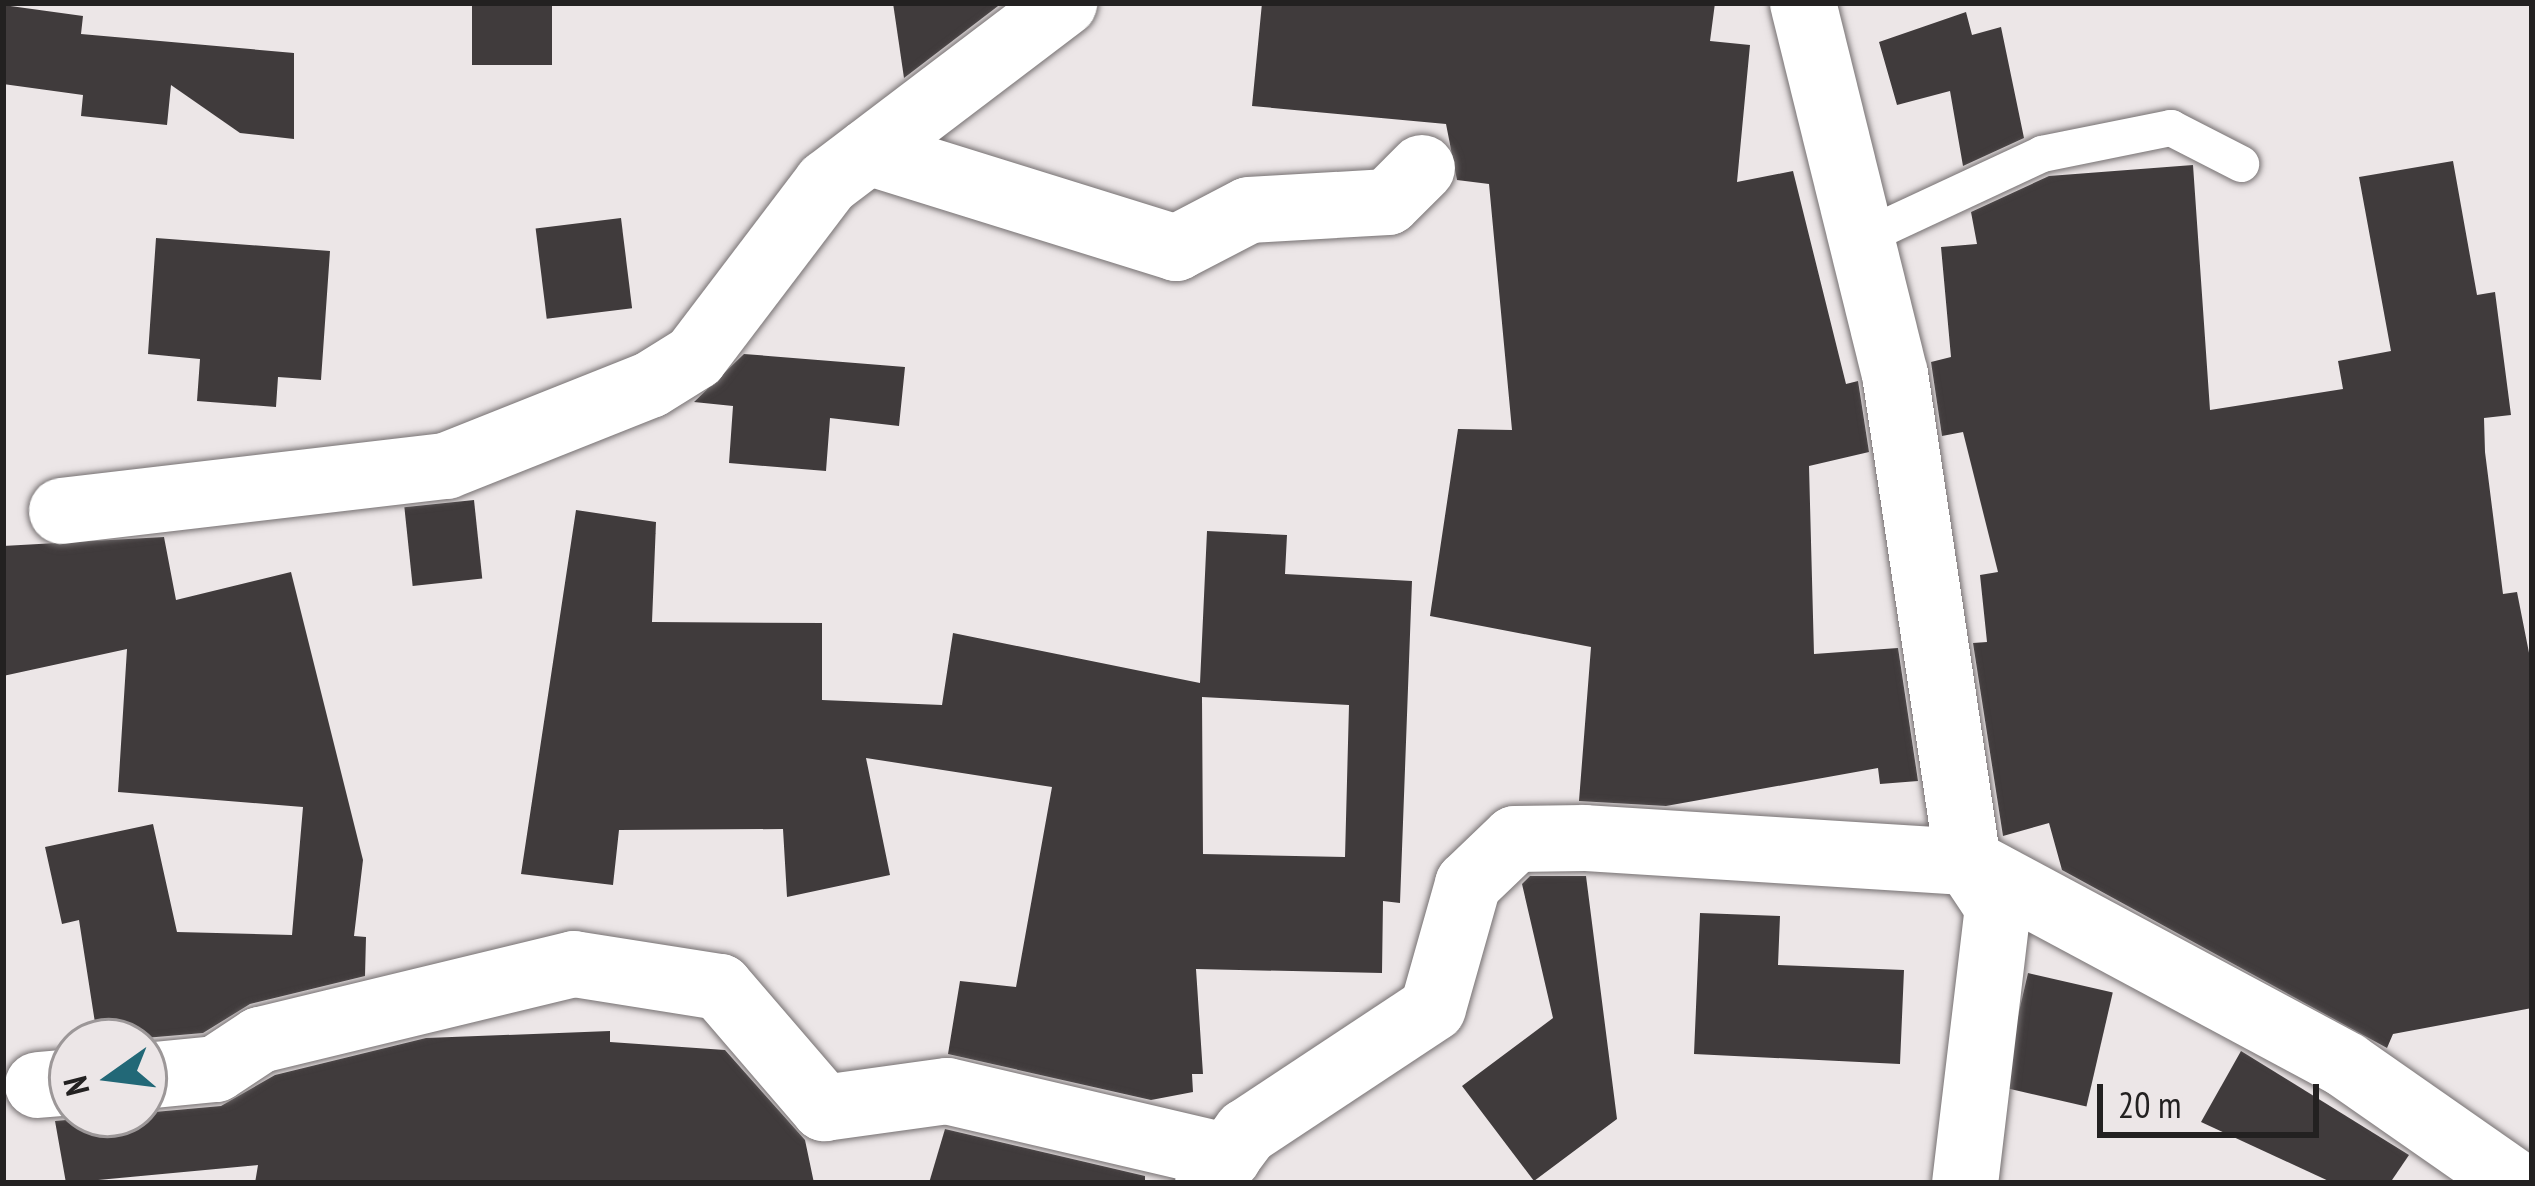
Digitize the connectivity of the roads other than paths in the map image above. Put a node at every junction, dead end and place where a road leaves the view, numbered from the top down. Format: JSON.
{"nodes":[{"id":1,"x":1064,"y":3,"type":"edge"},
{"id":2,"x":1803,"y":3,"type":"edge"},
{"id":3,"x":868,"y":152,"type":"junction"},
{"id":4,"x":2241,"y":164,"type":"dead end"},
{"id":5,"x":1422,"y":168,"type":"dead end"},
{"id":6,"x":1860,"y":239,"type":"junction"},
{"id":7,"x":62,"y":511,"type":"dead end"},
{"id":8,"x":1968,"y":862,"type":"junction"},
{"id":9,"x":168,"y":1074,"type":"edge"},
{"id":10,"x":1218,"y":1170,"type":"edge"},
{"id":11,"x":1964,"y":1183,"type":"edge"},
{"id":12,"x":2515,"y":1183,"type":"edge"}],
"edges":[{"from":1,"to":3,"type":"street"},
{"from":2,"to":6,"type":"street"},
{"from":3,"to":5,"type":"street"},
{"from":3,"to":7,"type":"street"},
{"from":4,"to":6,"type":"lane"},
{"from":6,"to":8,"type":"street"},
{"from":8,"to":10,"type":"street"},
{"from":8,"to":11,"type":"street"},
{"from":8,"to":12,"type":"street"},
{"from":9,"to":10,"type":"street"}]}
